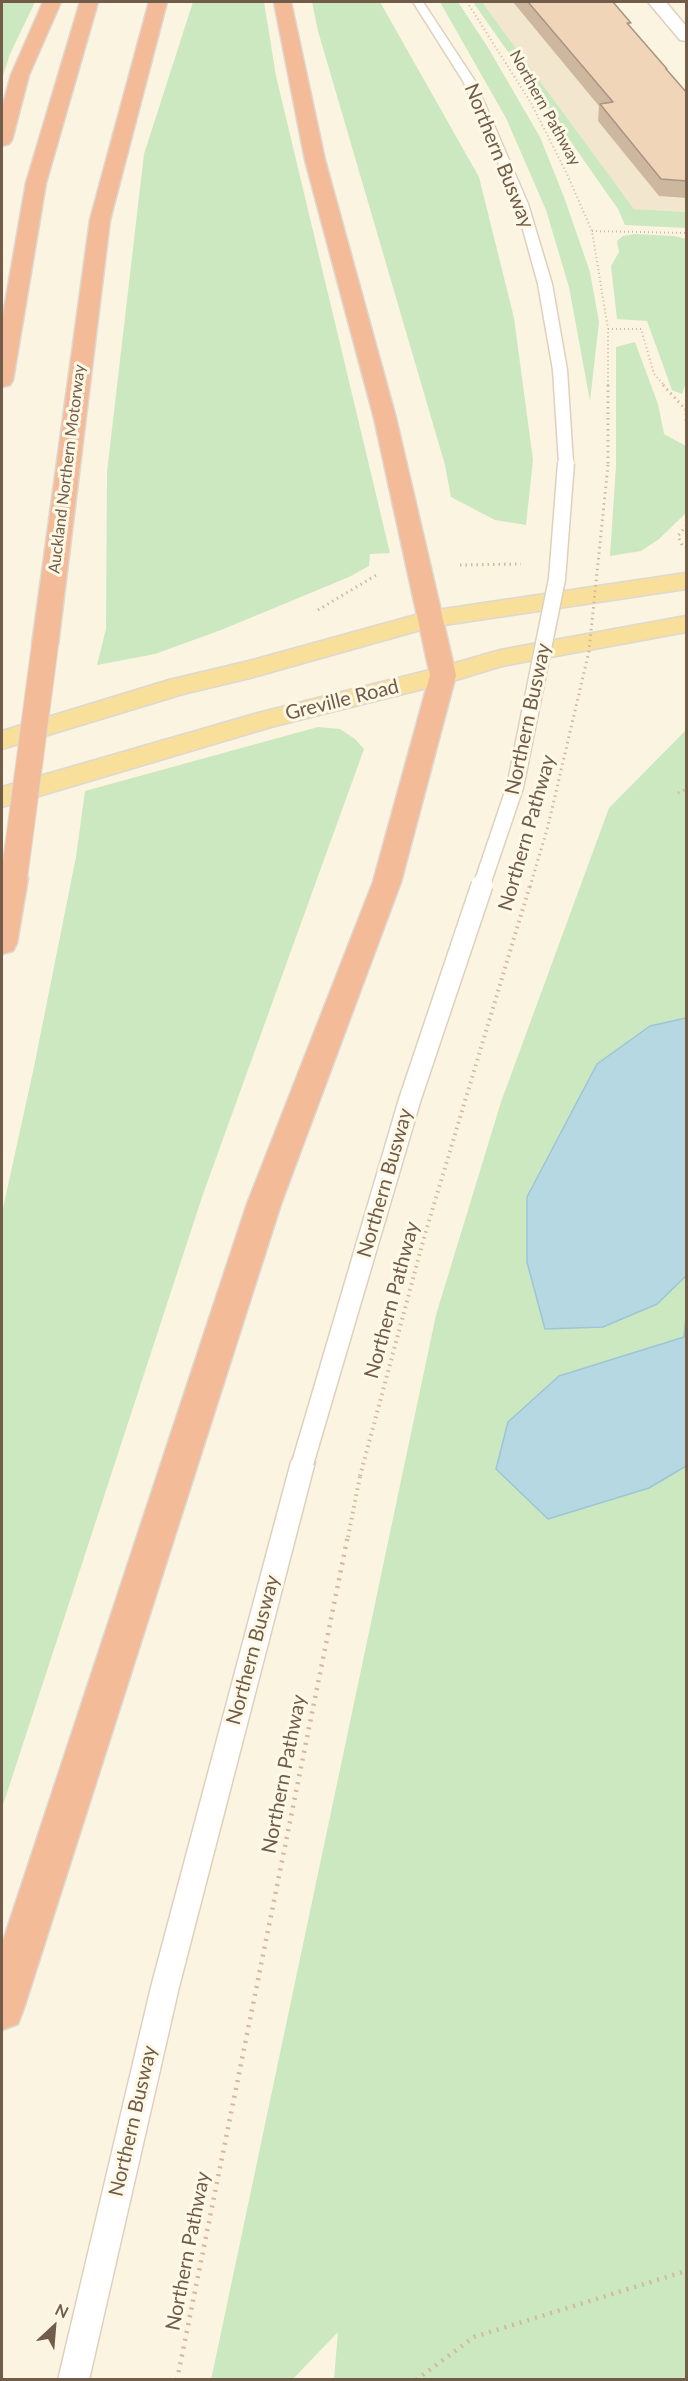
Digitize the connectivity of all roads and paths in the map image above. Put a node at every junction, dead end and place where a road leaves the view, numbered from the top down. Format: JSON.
{"nodes":[{"id":1,"x":52,"y":2,"type":"edge"},
{"id":2,"x":89,"y":2,"type":"edge"},
{"id":3,"x":158,"y":2,"type":"edge"},
{"id":4,"x":282,"y":2,"type":"edge"},
{"id":5,"x":418,"y":2,"type":"edge"},
{"id":6,"x":467,"y":2,"type":"edge"},
{"id":7,"x":657,"y":2,"type":"edge"},
{"id":8,"x":687,"y":36,"type":"edge"},
{"id":9,"x":2,"y":140,"type":"edge"},
{"id":10,"x":592,"y":231,"type":"junction"},
{"id":11,"x":687,"y":233,"type":"edge"},
{"id":12,"x":608,"y":329,"type":"junction"},
{"id":13,"x":2,"y":380,"type":"edge"},
{"id":14,"x":686,"y":408,"type":"edge"},
{"id":15,"x":687,"y":422,"type":"edge"},
{"id":16,"x":687,"y":526,"type":"edge"},
{"id":17,"x":687,"y":550,"type":"edge"},
{"id":18,"x":687,"y":581,"type":"edge"},
{"id":19,"x":430,"y":619,"type":"junction"},
{"id":20,"x":687,"y":624,"type":"edge"},
{"id":21,"x":442,"y":675,"type":"junction"},
{"id":22,"x":2,"y":740,"type":"edge"},
{"id":23,"x":687,"y":789,"type":"edge"},
{"id":24,"x":678,"y":793,"type":"dead end"},
{"id":25,"x":2,"y":797,"type":"edge"},
{"id":26,"x":2,"y":943,"type":"edge"},
{"id":27,"x":2,"y":2008,"type":"edge"},
{"id":28,"x":687,"y":2271,"type":"edge"},
{"id":29,"x":73,"y":2379,"type":"edge"},
{"id":30,"x":177,"y":2379,"type":"edge"},
{"id":31,"x":416,"y":2379,"type":"edge"}],
"edges":[{"from":1,"to":9,"type":"highway"},
{"from":2,"to":13,"type":"highway"},
{"from":3,"to":26,"type":"highway","name":"Auckland Northern Motorway","bridge":true},
{"from":4,"to":19,"type":"highway"},
{"from":5,"to":29,"type":"lane","name":"Northern Busway","bridge":true},
{"from":6,"to":10,"type":"path","name":"Northern Pathway"},
{"from":7,"to":8,"type":"street"},
{"from":10,"to":11,"type":"path"},
{"from":10,"to":12,"type":"path","name":"Northern Pathway"},
{"from":12,"to":14,"type":"path"},
{"from":12,"to":30,"type":"path","name":"Northern Pathway","bridge":true},
{"from":14,"to":15,"type":"path"},
{"from":16,"to":17,"type":"path"},
{"from":18,"to":19,"type":"main road"},
{"from":19,"to":21,"type":"highway"},
{"from":19,"to":22,"type":"main road"},
{"from":20,"to":21,"type":"main road","name":"Greville Road"},
{"from":21,"to":25,"type":"main road","name":"Greville Road"},
{"from":21,"to":27,"type":"highway"},
{"from":23,"to":24,"type":"path"},
{"from":28,"to":31,"type":"path"}]}
